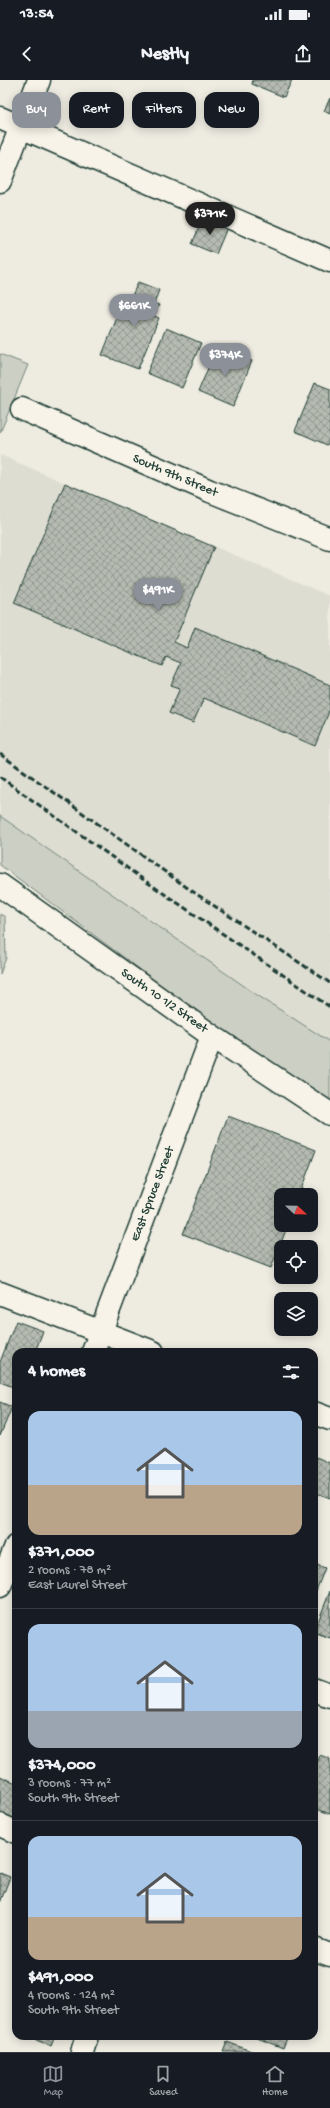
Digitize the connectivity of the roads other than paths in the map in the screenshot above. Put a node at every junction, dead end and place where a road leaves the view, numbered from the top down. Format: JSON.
{"nodes":[{"id":1,"x":39,"y":80,"type":"edge"},
{"id":2,"x":34,"y":92,"type":"edge"},
{"id":3,"x":0,"y":118,"type":"edge"},
{"id":4,"x":12,"y":123,"type":"edge"},
{"id":5,"x":21,"y":128,"type":"edge"},
{"id":6,"x":23,"y":128,"type":"edge"},
{"id":7,"x":0,"y":181,"type":"edge"},
{"id":8,"x":330,"y":261,"type":"edge"},
{"id":9,"x":22,"y":409,"type":"dead end"},
{"id":10,"x":330,"y":539,"type":"edge"},
{"id":11,"x":0,"y":885,"type":"edge"},
{"id":12,"x":212,"y":1036,"type":"junction"},
{"id":13,"x":330,"y":1114,"type":"edge"},
{"id":14,"x":0,"y":1293,"type":"edge"},
{"id":15,"x":101,"y":1332,"type":"junction"},
{"id":16,"x":95,"y":1348,"type":"edge"},
{"id":17,"x":143,"y":1348,"type":"edge"},
{"id":18,"x":318,"y":1414,"type":"edge"},
{"id":19,"x":330,"y":1419,"type":"edge"},
{"id":20,"x":12,"y":1557,"type":"edge"},
{"id":21,"x":5,"y":1577,"type":"edge"},
{"id":22,"x":318,"y":1692,"type":"edge"},
{"id":23,"x":330,"y":1696,"type":"edge"},
{"id":24,"x":0,"y":1825,"type":"edge"},
{"id":25,"x":12,"y":1830,"type":"edge"},
{"id":26,"x":318,"y":1950,"type":"edge"},
{"id":27,"x":330,"y":1955,"type":"edge"},
{"id":28,"x":86,"y":2040,"type":"edge"},
{"id":29,"x":82,"y":2052,"type":"edge"}],
"edges":[{"from":1,"to":2,"type":"street"},
{"from":3,"to":4,"type":"street"},
{"from":5,"to":7,"type":"street"},
{"from":6,"to":8,"type":"street"},
{"from":9,"to":10,"type":"street","name":"South 9th Street"},
{"from":11,"to":12,"type":"street","name":"South 10 1/2 Street"},
{"from":12,"to":13,"type":"street","name":"South 10 1/2 Street"},
{"from":12,"to":15,"type":"street","name":"East Spruce Street"},
{"from":14,"to":15,"type":"street"},
{"from":15,"to":16,"type":"street","name":"East Spruce Street"},
{"from":15,"to":17,"type":"street"},
{"from":18,"to":19,"type":"street"},
{"from":20,"to":21,"type":"street"},
{"from":22,"to":23,"type":"street"},
{"from":24,"to":25,"type":"street"},
{"from":26,"to":27,"type":"street"},
{"from":28,"to":29,"type":"street"}]}
